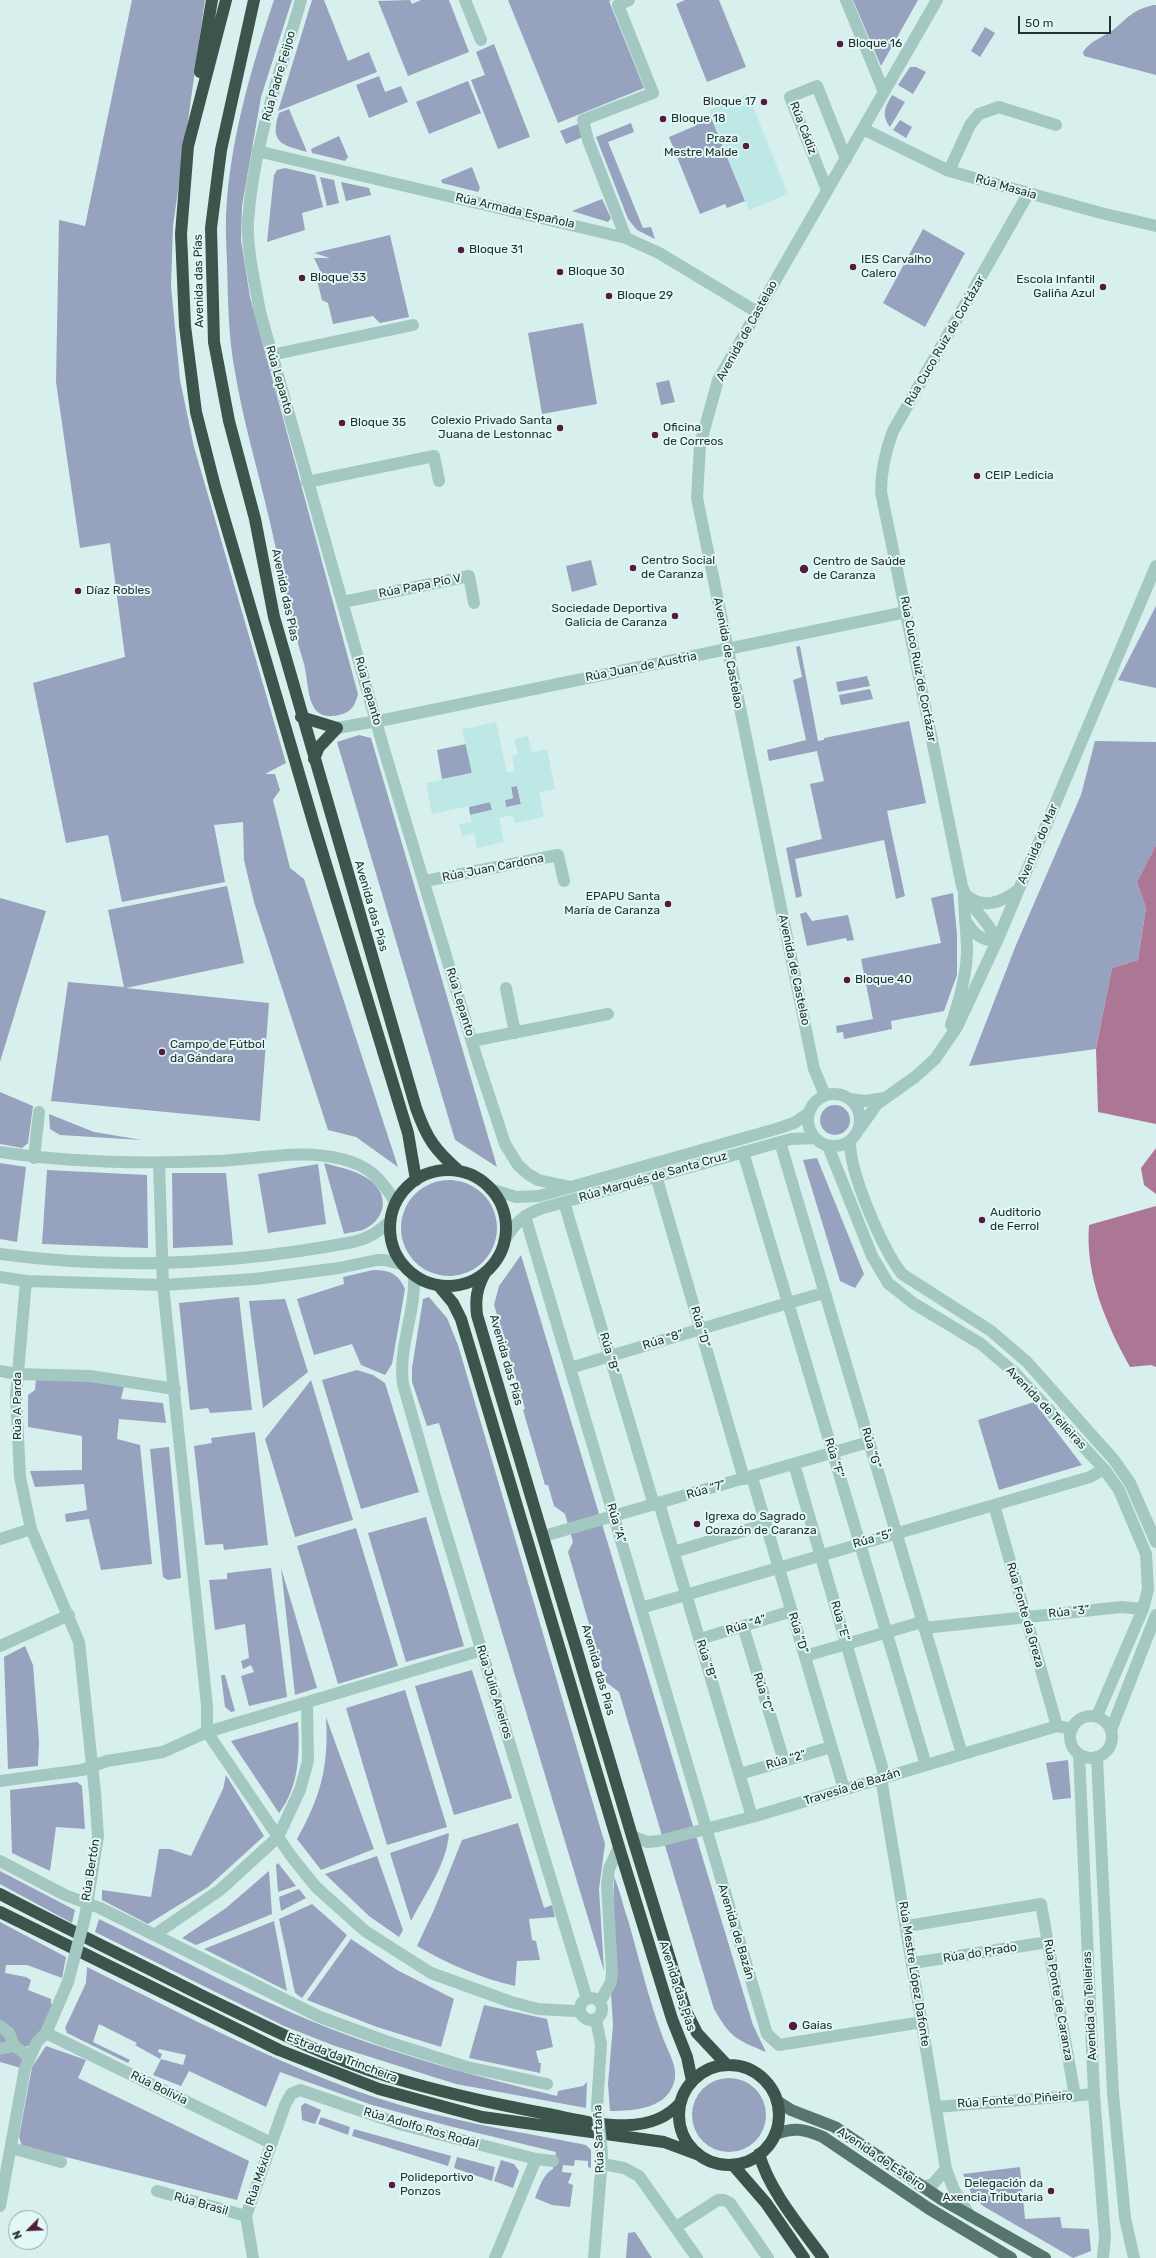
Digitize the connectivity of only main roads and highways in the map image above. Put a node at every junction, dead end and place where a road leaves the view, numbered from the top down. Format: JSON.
{"nodes":[{"id":1,"x":212,"y":0,"type":"edge"},
{"id":2,"x":226,"y":0,"type":"edge"},
{"id":3,"x":254,"y":0,"type":"edge"},
{"id":4,"x":188,"y":146,"type":"junction"},
{"id":5,"x":301,"y":717,"type":"junction"},
{"id":6,"x":314,"y":759,"type":"junction"},
{"id":7,"x":459,"y":1171,"type":"junction"},
{"id":8,"x":416,"y":1180,"type":"junction"},
{"id":9,"x":485,"y":1272,"type":"junction"},
{"id":10,"x":438,"y":1285,"type":"junction"},
{"id":11,"x":0,"y":1894,"type":"edge"},
{"id":12,"x":0,"y":1912,"type":"edge"},
{"id":13,"x":726,"y":2064,"type":"junction"},
{"id":14,"x":692,"y":2081,"type":"junction"},
{"id":15,"x":777,"y":2101,"type":"junction"},
{"id":16,"x":680,"y":2102,"type":"junction"},
{"id":17,"x":774,"y":2134,"type":"junction"},
{"id":18,"x":759,"y":2154,"type":"junction"},
{"id":19,"x":699,"y":2155,"type":"junction"},
{"id":20,"x":733,"y":2165,"type":"junction"},
{"id":21,"x":994,"y":2254,"type":"edge"},
{"id":22,"x":804,"y":2258,"type":"edge"},
{"id":23,"x":823,"y":2258,"type":"edge"},
{"id":24,"x":1011,"y":2258,"type":"edge"},
{"id":25,"x":1045,"y":2258,"type":"edge"}],
"edges":[{"from":1,"to":4,"type":"highway"},
{"from":2,"to":4,"type":"highway","name":"Avenida das Pías"},
{"from":3,"to":5,"type":"highway","name":"Avenida das Pías"},
{"from":4,"to":8,"type":"highway","name":"Avenida das Pías"},
{"from":5,"to":6,"type":"highway","name":"Avenida das Pías"},
{"from":5,"to":6,"type":"highway"},
{"from":6,"to":7,"type":"highway","name":"Avenida das Pías"},
{"from":7,"to":8,"type":"highway"},
{"from":7,"to":9,"type":"highway"},
{"from":8,"to":10,"type":"highway"},
{"from":9,"to":10,"type":"highway"},
{"from":9,"to":13,"type":"highway","name":"Avenida das Pías"},
{"from":10,"to":14,"type":"highway","name":"Avenida das Pías"},
{"from":11,"to":16,"type":"highway","name":"Estrada da Trincheira"},
{"from":12,"to":19,"type":"highway","name":"Estrada da Trincheira"},
{"from":13,"to":14,"type":"highway"},
{"from":13,"to":15,"type":"highway"},
{"from":14,"to":16,"type":"highway"},
{"from":15,"to":17,"type":"highway"},
{"from":15,"to":25,"type":"main road","name":"Avenida de Esteiro"},
{"from":16,"to":19,"type":"highway"},
{"from":17,"to":18,"type":"highway"},
{"from":17,"to":21,"type":"main road","name":"Avenida de Esteiro"},
{"from":18,"to":20,"type":"highway"},
{"from":18,"to":23,"type":"highway"},
{"from":19,"to":20,"type":"highway"},
{"from":20,"to":22,"type":"highway"},
{"from":21,"to":24,"type":"main road","name":"Avenida de Esteiro"}]}
